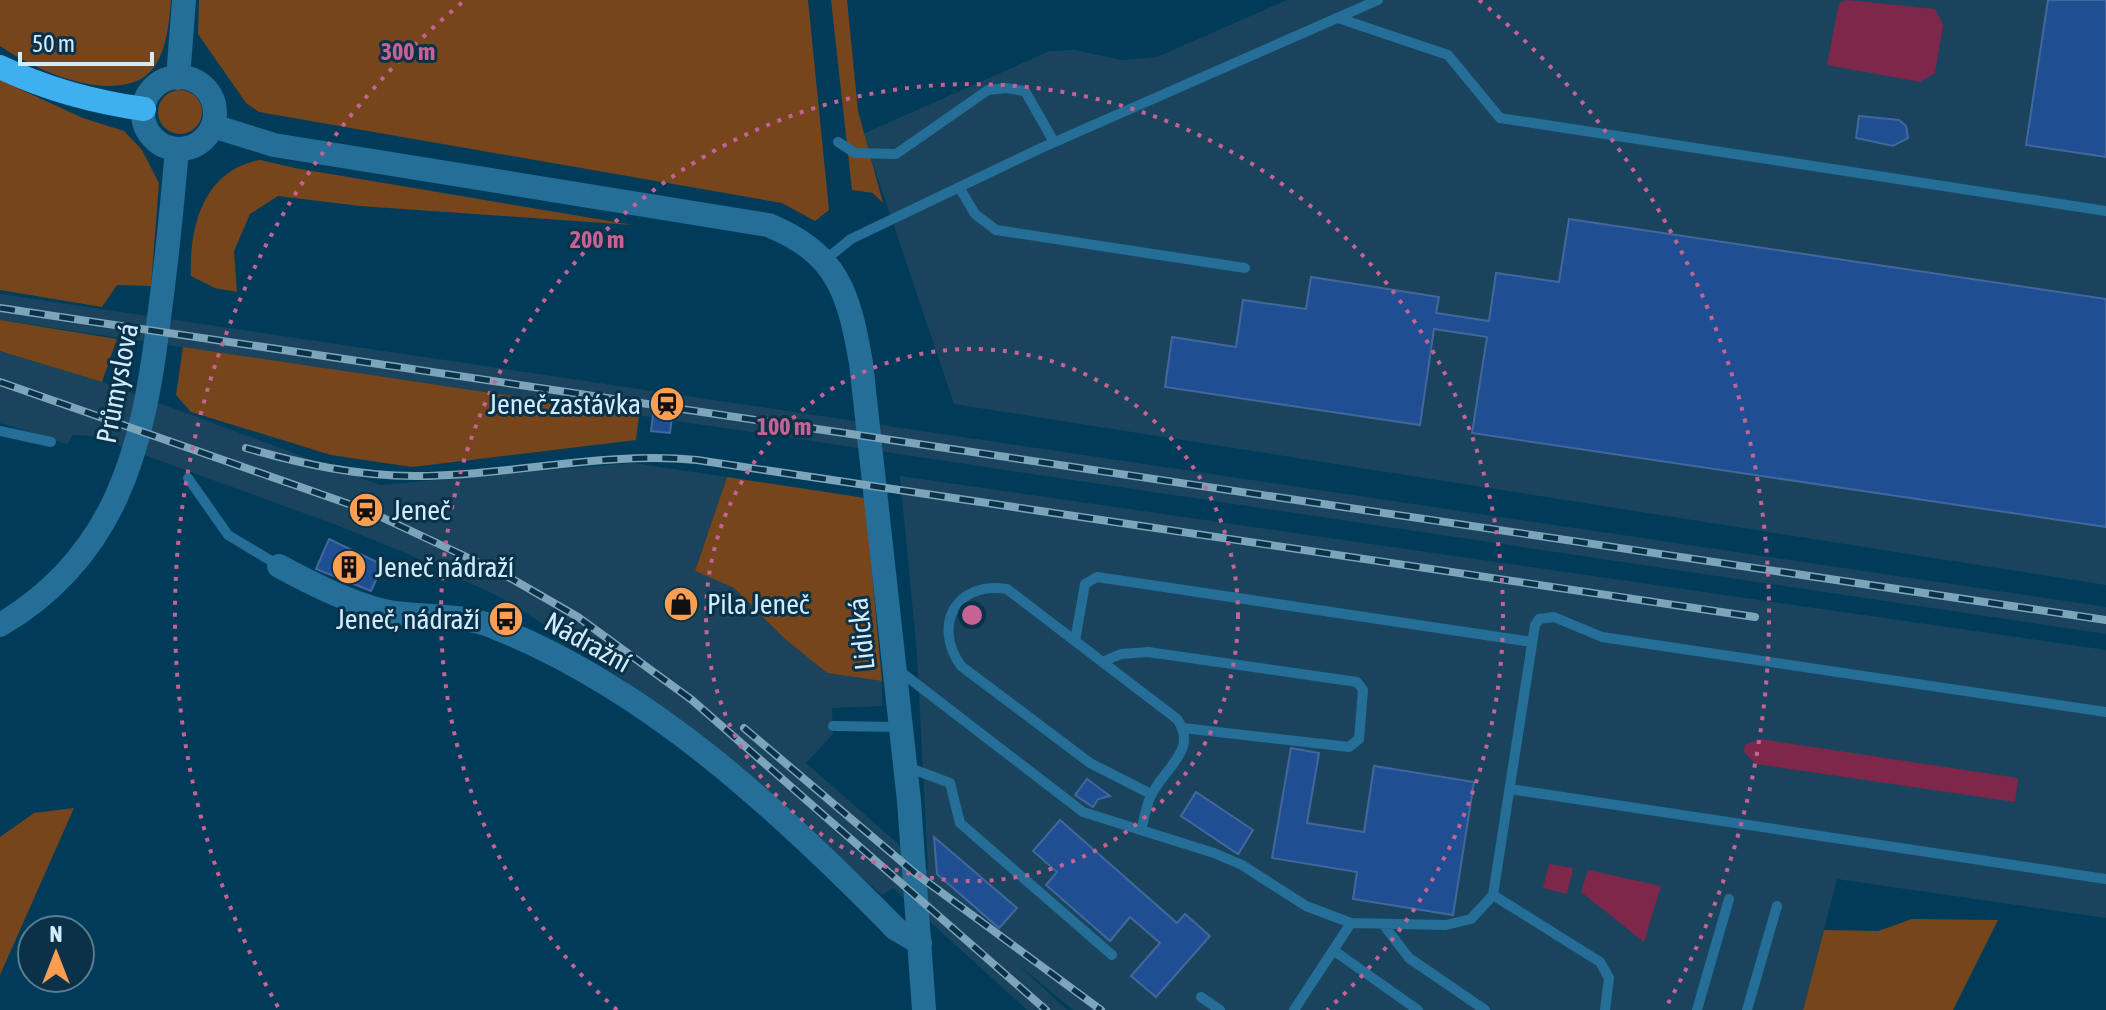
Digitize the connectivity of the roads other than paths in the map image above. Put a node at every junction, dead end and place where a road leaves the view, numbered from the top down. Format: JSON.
{"nodes":[{"id":1,"x":184,"y":0,"type":"edge"},
{"id":2,"x":1378,"y":0,"type":"edge"},
{"id":3,"x":1338,"y":18,"type":"junction"},
{"id":4,"x":0,"y":67,"type":"edge"},
{"id":5,"x":178,"y":78,"type":"junction"},
{"id":6,"x":144,"y":109,"type":"junction"},
{"id":7,"x":213,"y":126,"type":"junction"},
{"id":8,"x":838,"y":142,"type":"dead end"},
{"id":9,"x":1054,"y":142,"type":"junction"},
{"id":10,"x":177,"y":149,"type":"junction"},
{"id":11,"x":959,"y":187,"type":"junction"},
{"id":12,"x":2106,"y":211,"type":"edge"},
{"id":13,"x":825,"y":260,"type":"junction"},
{"id":14,"x":1245,"y":268,"type":"dead end"},
{"id":15,"x":0,"y":431,"type":"edge"},
{"id":16,"x":51,"y":442,"type":"dead end"},
{"id":17,"x":188,"y":478,"type":"dead end"},
{"id":18,"x":279,"y":566,"type":"joint"},
{"id":19,"x":0,"y":625,"type":"edge"},
{"id":20,"x":1075,"y":641,"type":"junction"},
{"id":21,"x":1532,"y":642,"type":"junction"},
{"id":22,"x":1102,"y":662,"type":"junction"},
{"id":23,"x":895,"y":667,"type":"junction"},
{"id":24,"x":2106,"y":712,"type":"edge"},
{"id":25,"x":833,"y":726,"type":"dead end"},
{"id":26,"x":902,"y":727,"type":"junction"},
{"id":27,"x":1183,"y":728,"type":"junction"},
{"id":28,"x":905,"y":766,"type":"junction"},
{"id":29,"x":1510,"y":789,"type":"junction"},
{"id":30,"x":1151,"y":794,"type":"junction"},
{"id":31,"x":1141,"y":830,"type":"junction"},
{"id":32,"x":2106,"y":879,"type":"edge"},
{"id":33,"x":1493,"y":895,"type":"junction"},
{"id":34,"x":1729,"y":899,"type":"dead end"},
{"id":35,"x":1777,"y":906,"type":"dead end"},
{"id":36,"x":1351,"y":923,"type":"junction"},
{"id":37,"x":1383,"y":924,"type":"junction"},
{"id":38,"x":920,"y":943,"type":"junction"},
{"id":39,"x":1333,"y":950,"type":"junction"},
{"id":40,"x":1112,"y":955,"type":"dead end"},
{"id":41,"x":1201,"y":997,"type":"dead end"},
{"id":42,"x":1609,"y":1009,"type":"edge"},
{"id":43,"x":924,"y":1010,"type":"edge"},
{"id":44,"x":1220,"y":1010,"type":"edge"},
{"id":45,"x":1294,"y":1010,"type":"edge"},
{"id":46,"x":1418,"y":1010,"type":"edge"},
{"id":47,"x":1485,"y":1010,"type":"edge"},
{"id":48,"x":1697,"y":1010,"type":"edge"},
{"id":49,"x":1747,"y":1010,"type":"edge"}],
"edges":[{"from":1,"to":5,"type":"street"},
{"from":2,"to":3,"type":"lane"},
{"from":3,"to":9,"type":"lane"},
{"from":3,"to":12,"type":"lane"},
{"from":4,"to":6,"type":"highway"},
{"from":5,"to":6,"type":"street"},
{"from":5,"to":7,"type":"street"},
{"from":6,"to":10,"type":"street"},
{"from":7,"to":10,"type":"street"},
{"from":7,"to":13,"type":"street"},
{"from":8,"to":9,"type":"lane"},
{"from":9,"to":11,"type":"lane"},
{"from":10,"to":19,"type":"street","name":"Průmyslová"},
{"from":11,"to":13,"type":"lane"},
{"from":11,"to":14,"type":"lane"},
{"from":13,"to":23,"type":"street","name":"Lidická"},
{"from":15,"to":16,"type":"lane"},
{"from":17,"to":18,"type":"lane","name":"Nádražní"},
{"from":18,"to":38,"type":"street","name":"Nádražní"},
{"from":20,"to":21,"type":"lane"},
{"from":20,"to":22,"type":"lane"},
{"from":20,"to":30,"type":"lane"},
{"from":21,"to":24,"type":"lane"},
{"from":21,"to":29,"type":"lane"},
{"from":22,"to":27,"type":"lane"},
{"from":22,"to":27,"type":"lane"},
{"from":23,"to":26,"type":"street","name":"Lidická"},
{"from":23,"to":31,"type":"lane"},
{"from":25,"to":26,"type":"lane"},
{"from":26,"to":28,"type":"street","name":"Lidická"},
{"from":27,"to":30,"type":"lane"},
{"from":28,"to":38,"type":"street","name":"Lidická"},
{"from":28,"to":40,"type":"lane"},
{"from":29,"to":32,"type":"lane"},
{"from":29,"to":33,"type":"lane"},
{"from":30,"to":31,"type":"lane"},
{"from":31,"to":36,"type":"lane"},
{"from":33,"to":37,"type":"lane"},
{"from":33,"to":42,"type":"lane"},
{"from":34,"to":48,"type":"lane"},
{"from":35,"to":49,"type":"lane"},
{"from":36,"to":37,"type":"lane"},
{"from":36,"to":39,"type":"lane"},
{"from":37,"to":47,"type":"lane"},
{"from":38,"to":43,"type":"street","name":"Lidická"},
{"from":39,"to":45,"type":"lane"},
{"from":39,"to":46,"type":"lane"},
{"from":41,"to":44,"type":"lane"}]}
